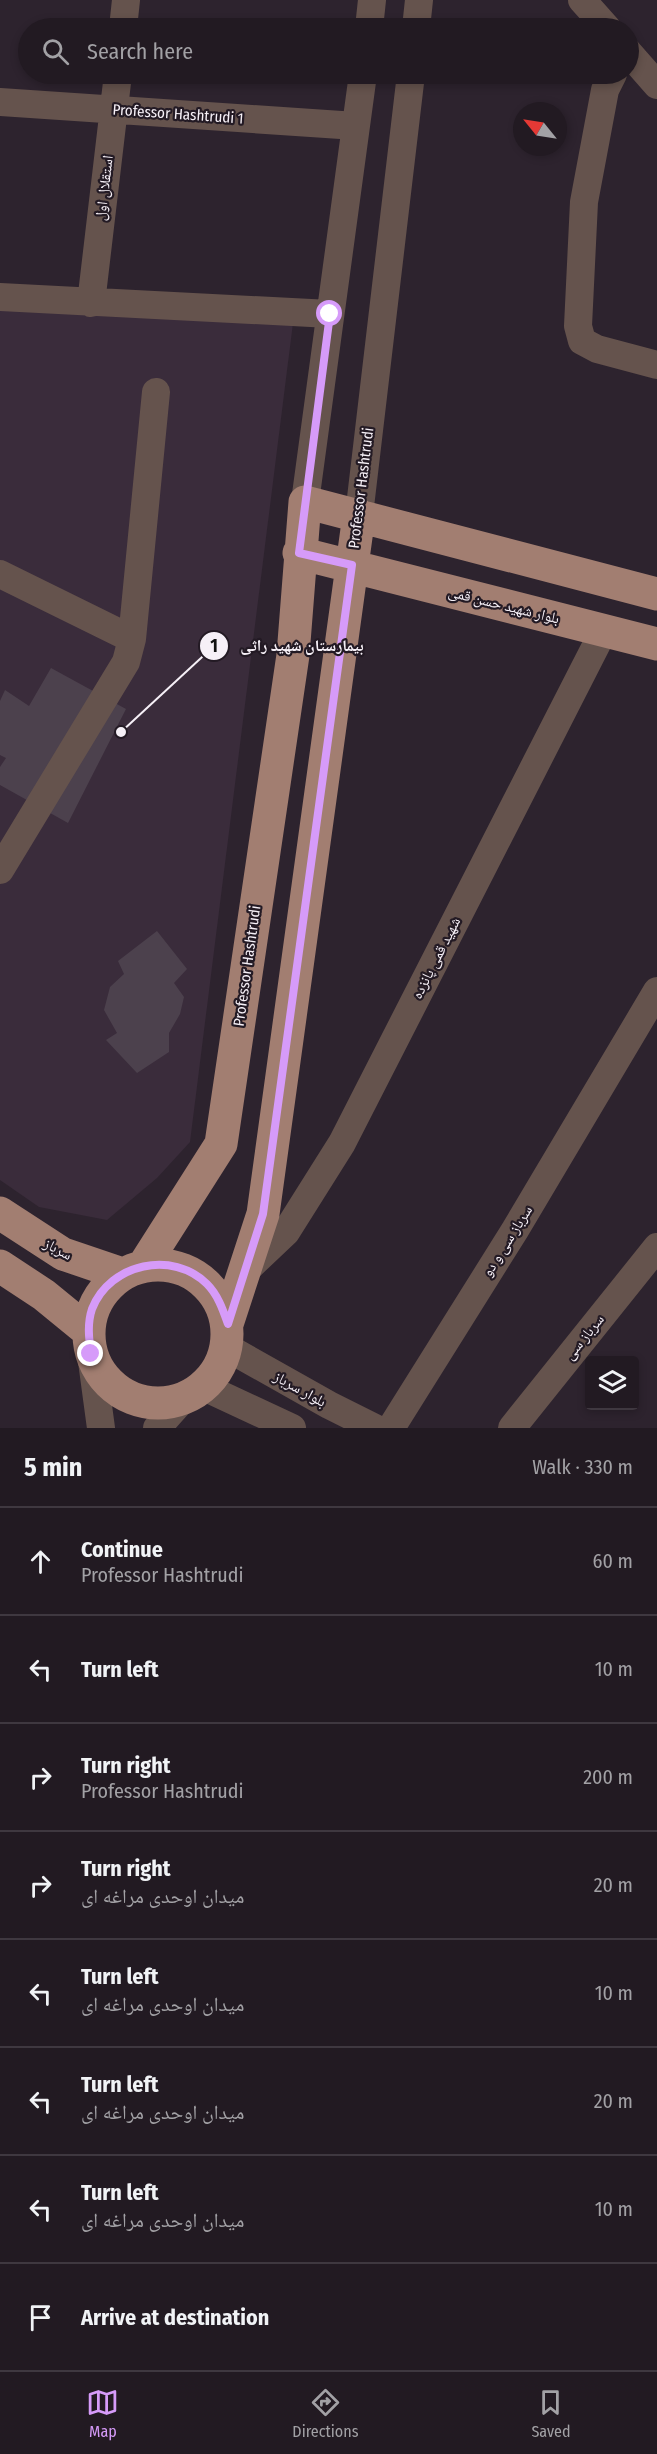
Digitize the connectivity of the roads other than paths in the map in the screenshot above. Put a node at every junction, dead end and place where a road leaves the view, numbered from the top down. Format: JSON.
{"nodes":[{"id":1,"x":126,"y":0,"type":"edge"},
{"id":2,"x":372,"y":0,"type":"edge"},
{"id":3,"x":419,"y":0,"type":"edge"},
{"id":4,"x":582,"y":0,"type":"edge"},
{"id":5,"x":124,"y":18,"type":"edge"},
{"id":6,"x":370,"y":18,"type":"edge"},
{"id":7,"x":417,"y":18,"type":"edge"},
{"id":8,"x":598,"y":18,"type":"edge"},
{"id":9,"x":639,"y":66,"type":"edge"},
{"id":10,"x":117,"y":84,"type":"edge"},
{"id":11,"x":362,"y":84,"type":"edge"},
{"id":12,"x":410,"y":84,"type":"edge"},
{"id":13,"x":610,"y":84,"type":"edge"},
{"id":14,"x":657,"y":85,"type":"edge"},
{"id":15,"x":0,"y":102,"type":"edge"},
{"id":16,"x":114,"y":110,"type":"junction"},
{"id":17,"x":356,"y":126,"type":"junction"},
{"id":18,"x":0,"y":297,"type":"edge"},
{"id":19,"x":91,"y":303,"type":"junction"},
{"id":20,"x":330,"y":314,"type":"junction"},
{"id":21,"x":657,"y":365,"type":"edge"},
{"id":22,"x":156,"y":392,"type":"dead end"},
{"id":23,"x":305,"y":502,"type":"junction"},
{"id":24,"x":358,"y":514,"type":"junction"},
{"id":25,"x":299,"y":553,"type":"junction"},
{"id":26,"x":352,"y":565,"type":"junction"},
{"id":27,"x":0,"y":574,"type":"edge"},
{"id":28,"x":657,"y":594,"type":"edge"},
{"id":29,"x":604,"y":630,"type":"junction"},
{"id":30,"x":132,"y":639,"type":"junction"},
{"id":31,"x":657,"y":644,"type":"edge"},
{"id":32,"x":0,"y":870,"type":"edge"},
{"id":33,"x":657,"y":992,"type":"edge"},
{"id":34,"x":0,"y":1213,"type":"edge"},
{"id":35,"x":657,"y":1247,"type":"edge"},
{"id":36,"x":0,"y":1266,"type":"edge"},
{"id":37,"x":133,"y":1270,"type":"junction"},
{"id":38,"x":246,"y":1270,"type":"junction"},
{"id":39,"x":227,"y":1336,"type":"junction"},
{"id":40,"x":89,"y":1343,"type":"junction"},
{"id":41,"x":194,"y":1393,"type":"junction"},
{"id":42,"x":101,"y":1428,"type":"edge"},
{"id":43,"x":157,"y":1428,"type":"edge"},
{"id":44,"x":292,"y":1428,"type":"edge"},
{"id":45,"x":375,"y":1428,"type":"edge"},
{"id":46,"x":391,"y":1428,"type":"edge"},
{"id":47,"x":512,"y":1428,"type":"edge"}],
"edges":[{"from":1,"to":5,"type":"street"},
{"from":2,"to":6,"type":"street"},
{"from":3,"to":7,"type":"street"},
{"from":4,"to":8,"type":"street"},
{"from":9,"to":14,"type":"street"},
{"from":10,"to":16,"type":"street","name":"استقلال اول"},
{"from":11,"to":17,"type":"street","name":"Professor Hashtrudi"},
{"from":12,"to":24,"type":"street","name":"Professor Hashtrudi"},
{"from":13,"to":21,"type":"street"},
{"from":15,"to":16,"type":"street","name":"Professor Hashtrudi 1"},
{"from":16,"to":17,"type":"street","name":"Professor Hashtrudi 1"},
{"from":16,"to":19,"type":"street","name":"استقلال اول"},
{"from":17,"to":20,"type":"street","name":"Professor Hashtrudi"},
{"from":18,"to":19,"type":"street"},
{"from":19,"to":20,"type":"street"},
{"from":20,"to":23,"type":"street","name":"Professor Hashtrudi"},
{"from":22,"to":30,"type":"street"},
{"from":23,"to":24,"type":"main road"},
{"from":23,"to":25,"type":"main road","name":"Professor Hashtrudi"},
{"from":24,"to":26,"type":"main road","name":"Professor Hashtrudi"},
{"from":24,"to":28,"type":"main road"},
{"from":25,"to":26,"type":"main road","name":"بلوار شهید حسن قمی"},
{"from":25,"to":37,"type":"main road","name":"Professor Hashtrudi"},
{"from":26,"to":29,"type":"main road","name":"بلوار شهید حسن قمی"},
{"from":26,"to":38,"type":"main road","name":"Professor Hashtrudi"},
{"from":27,"to":30,"type":"street"},
{"from":29,"to":31,"type":"main road","name":"بلوار شهید حسن قمی"},
{"from":29,"to":38,"type":"street","name":"شهید قمی پانزده"},
{"from":30,"to":32,"type":"street"},
{"from":33,"to":46,"type":"street","name":"سرباز سی و دو"},
{"from":34,"to":37,"type":"main road","name":"سرباز"},
{"from":35,"to":47,"type":"street","name":"سرباز سی"},
{"from":36,"to":40,"type":"main road"},
{"from":37,"to":39,"type":"main road"},
{"from":37,"to":40,"type":"main road"},
{"from":38,"to":39,"type":"main road","name":"Professor Hashtrudi"},
{"from":39,"to":41,"type":"main road"},
{"from":39,"to":45,"type":"street","name":"بلوار سرباز"},
{"from":40,"to":41,"type":"main road"},
{"from":40,"to":42,"type":"street"},
{"from":41,"to":43,"type":"street"},
{"from":41,"to":44,"type":"street"}]}
